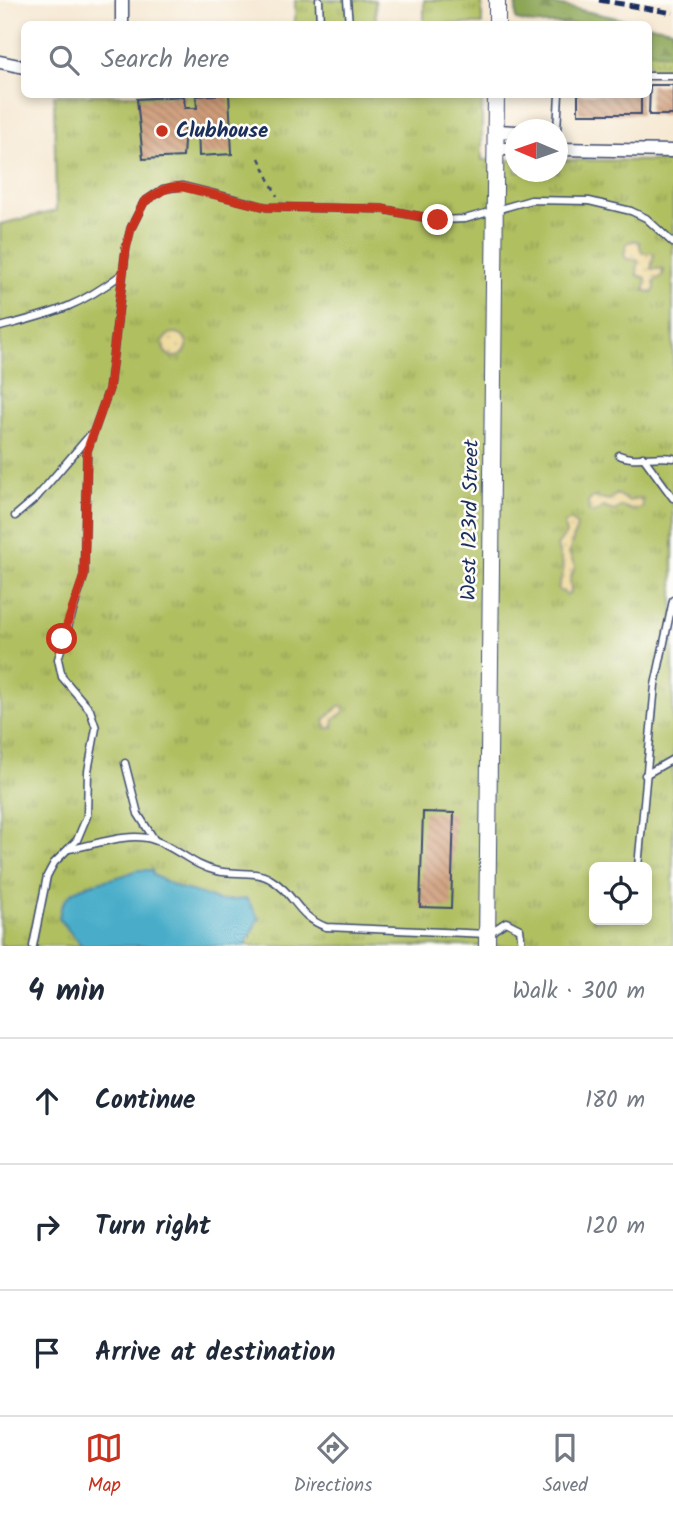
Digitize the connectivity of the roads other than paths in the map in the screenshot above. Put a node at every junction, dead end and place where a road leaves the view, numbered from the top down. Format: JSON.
{"nodes":[{"id":1,"x":122,"y":0,"type":"edge"},
{"id":2,"x":319,"y":0,"type":"edge"},
{"id":3,"x":347,"y":0,"type":"edge"},
{"id":4,"x":497,"y":0,"type":"edge"},
{"id":5,"x":122,"y":21,"type":"edge"},
{"id":6,"x":320,"y":21,"type":"edge"},
{"id":7,"x":349,"y":21,"type":"edge"},
{"id":8,"x":497,"y":21,"type":"edge"},
{"id":9,"x":0,"y":62,"type":"edge"},
{"id":10,"x":21,"y":66,"type":"edge"},
{"id":11,"x":652,"y":76,"type":"edge"},
{"id":12,"x":673,"y":76,"type":"edge"},
{"id":13,"x":496,"y":98,"type":"edge"},
{"id":14,"x":559,"y":98,"type":"edge"},
{"id":15,"x":558,"y":119,"type":"edge"},
{"id":16,"x":496,"y":131,"type":"junction"},
{"id":17,"x":505,"y":131,"type":"edge"},
{"id":18,"x":496,"y":149,"type":"junction"},
{"id":19,"x":505,"y":149,"type":"edge"},
{"id":20,"x":568,"y":149,"type":"edge"},
{"id":21,"x":673,"y":150,"type":"edge"},
{"id":22,"x":495,"y":211,"type":"junction"},
{"id":23,"x":673,"y":243,"type":"edge"},
{"id":24,"x":121,"y":274,"type":"junction"},
{"id":25,"x":0,"y":327,"type":"edge"},
{"id":26,"x":91,"y":434,"type":"junction"},
{"id":27,"x":619,"y":455,"type":"dead end"},
{"id":28,"x":643,"y":457,"type":"junction"},
{"id":29,"x":673,"y":458,"type":"edge"},
{"id":30,"x":673,"y":498,"type":"edge"},
{"id":31,"x":15,"y":516,"type":"dead end"},
{"id":32,"x":673,"y":600,"type":"edge"},
{"id":33,"x":673,"y":759,"type":"edge"},
{"id":34,"x":125,"y":763,"type":"dead end"},
{"id":35,"x":646,"y":775,"type":"junction"},
{"id":36,"x":155,"y":840,"type":"junction"},
{"id":37,"x":69,"y":849,"type":"junction"},
{"id":38,"x":638,"y":862,"type":"edge"},
{"id":39,"x":487,"y":940,"type":"edge"},
{"id":40,"x":33,"y":946,"type":"edge"},
{"id":41,"x":522,"y":946,"type":"edge"}],
"edges":[{"from":1,"to":5,"type":"street"},
{"from":2,"to":6,"type":"lane"},
{"from":3,"to":7,"type":"lane"},
{"from":4,"to":8,"type":"street"},
{"from":9,"to":10,"type":"street"},
{"from":11,"to":12,"type":"lane"},
{"from":13,"to":16,"type":"street","name":"West 123rd Street"},
{"from":14,"to":15,"type":"lane"},
{"from":16,"to":17,"type":"street"},
{"from":16,"to":18,"type":"street","name":"West 123rd Street"},
{"from":18,"to":19,"type":"street"},
{"from":18,"to":22,"type":"street","name":"West 123rd Street"},
{"from":20,"to":21,"type":"street"},
{"from":22,"to":23,"type":"lane"},
{"from":22,"to":24,"type":"lane"},
{"from":22,"to":39,"type":"street","name":"West 123rd Street"},
{"from":24,"to":25,"type":"lane"},
{"from":24,"to":26,"type":"lane"},
{"from":26,"to":31,"type":"lane"},
{"from":26,"to":37,"type":"lane"},
{"from":27,"to":28,"type":"lane"},
{"from":28,"to":29,"type":"lane"},
{"from":28,"to":30,"type":"lane"},
{"from":32,"to":35,"type":"lane"},
{"from":33,"to":35,"type":"lane"},
{"from":34,"to":36,"type":"lane"},
{"from":35,"to":38,"type":"lane"},
{"from":36,"to":37,"type":"lane"},
{"from":36,"to":39,"type":"lane"},
{"from":37,"to":40,"type":"lane"},
{"from":39,"to":41,"type":"lane"}]}
